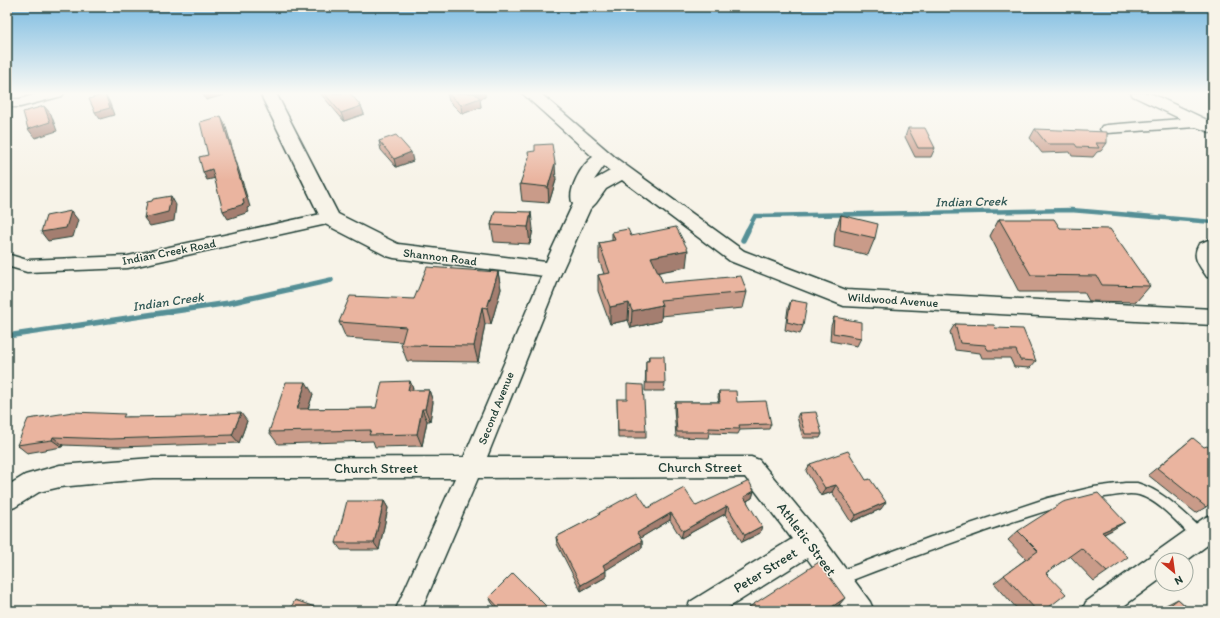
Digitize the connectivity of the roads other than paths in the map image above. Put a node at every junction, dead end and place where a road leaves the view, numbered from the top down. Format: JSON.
{"nodes":[{"id":1,"x":282,"y":122,"type":"edge"},
{"id":2,"x":564,"y":122,"type":"edge"},
{"id":3,"x":1200,"y":122,"type":"joint"},
{"id":4,"x":1107,"y":129,"type":"dead end"},
{"id":5,"x":1213,"y":129,"type":"edge"},
{"id":6,"x":613,"y":164,"type":"junction"},
{"id":7,"x":330,"y":218,"type":"junction"},
{"id":8,"x":1213,"y":244,"type":"edge"},
{"id":9,"x":7,"y":260,"type":"edge"},
{"id":10,"x":553,"y":270,"type":"junction"},
{"id":11,"x":1213,"y":272,"type":"edge"},
{"id":12,"x":1213,"y":317,"type":"edge"},
{"id":13,"x":751,"y":467,"type":"joint"},
{"id":14,"x":471,"y":468,"type":"junction"},
{"id":15,"x":7,"y":499,"type":"edge"},
{"id":16,"x":1206,"y":531,"type":"edge"},
{"id":17,"x":810,"y":542,"type":"junction"},
{"id":18,"x":1177,"y":552,"type":"edge"},
{"id":19,"x":1154,"y":569,"type":"edge"},
{"id":20,"x":837,"y":579,"type":"junction"},
{"id":21,"x":408,"y":611,"type":"edge"},
{"id":22,"x":699,"y":611,"type":"edge"},
{"id":23,"x":861,"y":611,"type":"edge"},
{"id":24,"x":1095,"y":611,"type":"edge"}],
"edges":[{"from":1,"to":7,"type":"street"},
{"from":2,"to":6,"type":"street","name":"Wildwood Avenue"},
{"from":3,"to":4,"type":"street"},
{"from":3,"to":5,"type":"street"},
{"from":6,"to":10,"type":"street","name":"Second Avenue"},
{"from":6,"to":12,"type":"street","name":"Wildwood Avenue"},
{"from":7,"to":9,"type":"street","name":"Indian Creek Road"},
{"from":7,"to":10,"type":"street","name":"Shannon Road"},
{"from":8,"to":11,"type":"street"},
{"from":10,"to":14,"type":"street","name":"Second Avenue"},
{"from":13,"to":14,"type":"street","name":"Church Street"},
{"from":13,"to":17,"type":"street","name":"Athletic Street"},
{"from":14,"to":15,"type":"street","name":"Church Street"},
{"from":14,"to":21,"type":"street","name":"Second Avenue"},
{"from":16,"to":18,"type":"street"},
{"from":16,"to":20,"type":"lane"},
{"from":17,"to":20,"type":"street","name":"Athletic Street"},
{"from":17,"to":22,"type":"street","name":"Peter Street"},
{"from":19,"to":24,"type":"street"},
{"from":20,"to":23,"type":"street","name":"Athletic Street"}]}
